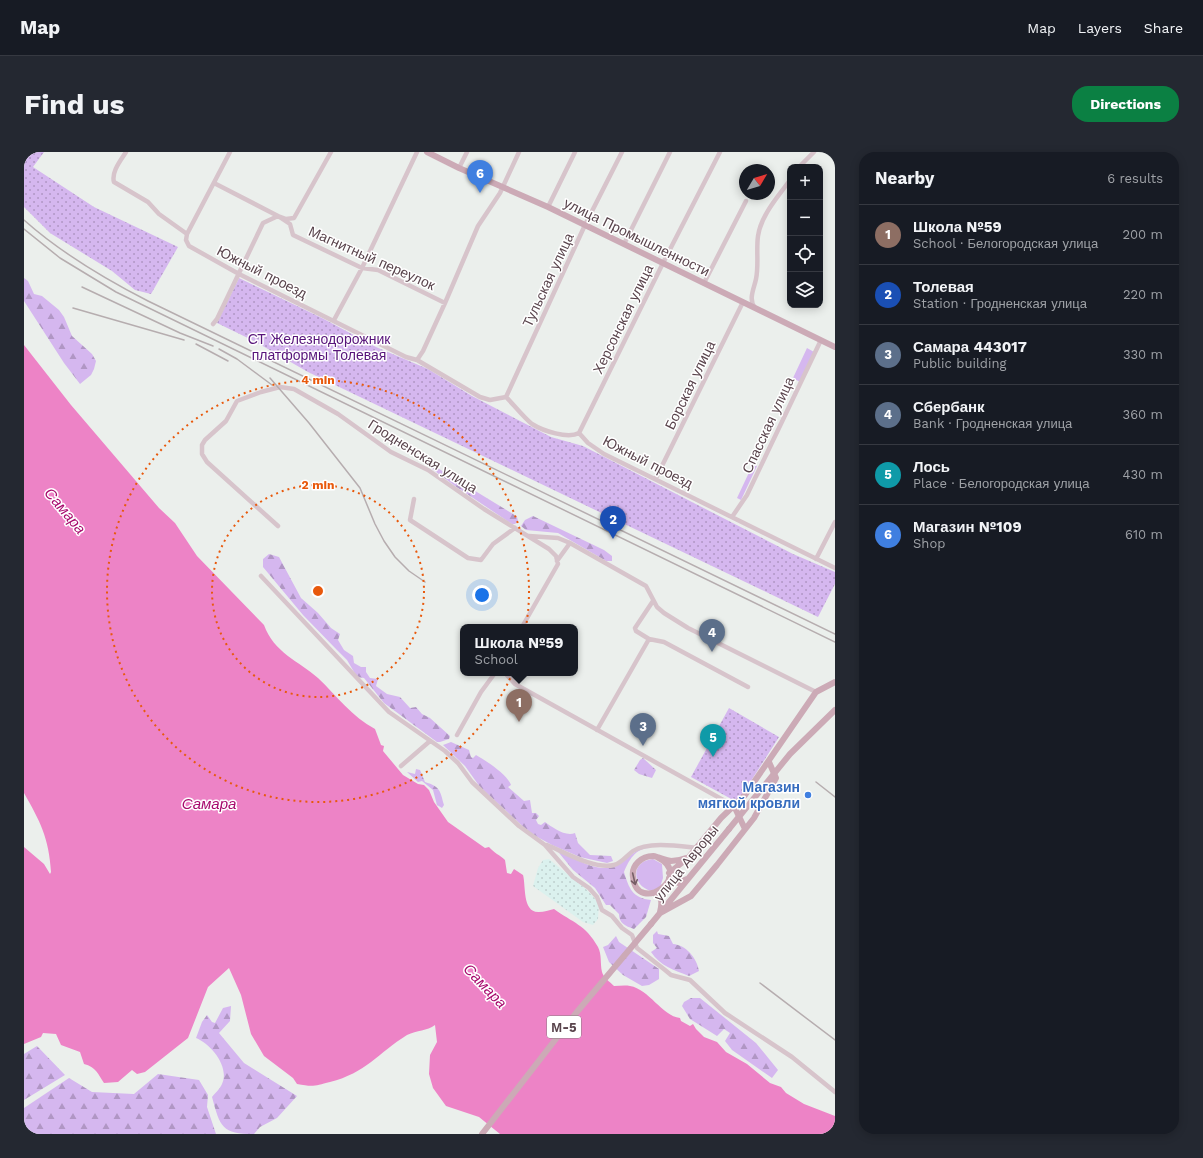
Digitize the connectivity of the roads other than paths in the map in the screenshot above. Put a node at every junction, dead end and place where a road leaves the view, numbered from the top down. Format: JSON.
{"nodes":[{"id":1,"x":126,"y":152,"type":"edge"},
{"id":2,"x":230,"y":152,"type":"edge"},
{"id":3,"x":330,"y":152,"type":"edge"},
{"id":4,"x":417,"y":152,"type":"edge"},
{"id":5,"x":427,"y":152,"type":"edge"},
{"id":6,"x":467,"y":152,"type":"edge"},
{"id":7,"x":519,"y":152,"type":"edge"},
{"id":8,"x":575,"y":152,"type":"edge"},
{"id":9,"x":622,"y":152,"type":"edge"},
{"id":10,"x":670,"y":152,"type":"edge"},
{"id":11,"x":720,"y":152,"type":"edge"},
{"id":12,"x":814,"y":152,"type":"edge"},
{"id":13,"x":802,"y":164,"type":"edge"},
{"id":14,"x":459,"y":168,"type":"junction"},
{"id":15,"x":214,"y":183,"type":"junction"},
{"id":16,"x":787,"y":185,"type":"edge"},
{"id":17,"x":502,"y":187,"type":"junction"},
{"id":18,"x":746,"y":201,"type":"dead end"},
{"id":19,"x":548,"y":207,"type":"junction"},
{"id":20,"x":278,"y":216,"type":"junction"},
{"id":21,"x":585,"y":225,"type":"junction"},
{"id":22,"x":188,"y":234,"type":"junction"},
{"id":23,"x":624,"y":244,"type":"junction"},
{"id":24,"x":663,"y":263,"type":"junction"},
{"id":25,"x":362,"y":268,"type":"junction"},
{"id":26,"x":239,"y":274,"type":"junction"},
{"id":27,"x":704,"y":283,"type":"junction"},
{"id":28,"x":743,"y":302,"type":"junction"},
{"id":29,"x":445,"y":303,"type":"junction"},
{"id":30,"x":756,"y":308,"type":"junction"},
{"id":31,"x":334,"y":320,"type":"junction"},
{"id":32,"x":212,"y":324,"type":"dead end"},
{"id":33,"x":821,"y":340,"type":"junction"},
{"id":34,"x":835,"y":347,"type":"edge"},
{"id":35,"x":417,"y":360,"type":"junction"},
{"id":36,"x":506,"y":397,"type":"junction"},
{"id":37,"x":579,"y":433,"type":"junction"},
{"id":38,"x":656,"y":478,"type":"junction"},
{"id":39,"x":414,"y":499,"type":"dead end"},
{"id":40,"x":732,"y":517,"type":"junction"},
{"id":41,"x":835,"y":522,"type":"edge"},
{"id":42,"x":278,"y":526,"type":"dead end"},
{"id":43,"x":515,"y":528,"type":"junction"},
{"id":44,"x":528,"y":536,"type":"junction"},
{"id":45,"x":570,"y":543,"type":"junction"},
{"id":46,"x":556,"y":559,"type":"junction"},
{"id":47,"x":816,"y":559,"type":"junction"},
{"id":48,"x":835,"y":568,"type":"edge"},
{"id":49,"x":261,"y":576,"type":"dead end"},
{"id":50,"x":653,"y":601,"type":"junction"},
{"id":51,"x":524,"y":624,"type":"edge"},
{"id":52,"x":649,"y":639,"type":"junction"},
{"id":53,"x":493,"y":676,"type":"edge"},
{"id":54,"x":508,"y":676,"type":"edge"},
{"id":55,"x":835,"y":682,"type":"edge"},
{"id":56,"x":748,"y":687,"type":"dead end"},
{"id":57,"x":816,"y":692,"type":"junction"},
{"id":58,"x":835,"y":710,"type":"edge"},
{"id":59,"x":597,"y":730,"type":"junction"},
{"id":60,"x":457,"y":735,"type":"dead end"},
{"id":61,"x":430,"y":741,"type":"junction"},
{"id":62,"x":769,"y":762,"type":"junction"},
{"id":63,"x":401,"y":766,"type":"dead end"},
{"id":64,"x":734,"y":806,"type":"junction"},
{"id":65,"x":745,"y":829,"type":"junction"},
{"id":66,"x":545,"y":845,"type":"junction"},
{"id":67,"x":697,"y":848,"type":"junction"},
{"id":68,"x":689,"y":856,"type":"junction"},
{"id":69,"x":657,"y":857,"type":"junction"},
{"id":70,"x":669,"y":876,"type":"junction"},
{"id":71,"x":689,"y":879,"type":"junction"},
{"id":72,"x":683,"y":886,"type":"junction"},
{"id":73,"x":654,"y":894,"type":"junction"},
{"id":74,"x":691,"y":896,"type":"junction"},
{"id":75,"x":660,"y":913,"type":"junction"},
{"id":76,"x":835,"y":1092,"type":"edge"},
{"id":77,"x":482,"y":1134,"type":"edge"}],
"edges":[{"from":1,"to":22,"type":"street"},
{"from":2,"to":15,"type":"street"},
{"from":3,"to":20,"type":"street"},
{"from":4,"to":25,"type":"street"},
{"from":5,"to":14,"type":"main road","name":"улица Промышленности"},
{"from":6,"to":14,"type":"street"},
{"from":7,"to":17,"type":"street"},
{"from":8,"to":19,"type":"street"},
{"from":9,"to":21,"type":"street","name":"Тульская улица"},
{"from":10,"to":23,"type":"street"},
{"from":11,"to":24,"type":"street","name":"Херсонская улица"},
{"from":12,"to":13,"type":"street"},
{"from":14,"to":17,"type":"main road","name":"улица Промышленности"},
{"from":15,"to":20,"type":"street","name":"Магнитный переулок"},
{"from":15,"to":22,"type":"street"},
{"from":16,"to":30,"type":"street"},
{"from":17,"to":19,"type":"main road","name":"улица Промышленности"},
{"from":17,"to":29,"type":"street"},
{"from":18,"to":27,"type":"street"},
{"from":19,"to":21,"type":"main road","name":"улица Промышленности"},
{"from":20,"to":25,"type":"street","name":"Магнитный переулок"},
{"from":20,"to":26,"type":"street"},
{"from":21,"to":23,"type":"main road","name":"улица Промышленности"},
{"from":21,"to":36,"type":"street","name":"Тульская улица"},
{"from":22,"to":26,"type":"street","name":"Южный проезд"},
{"from":23,"to":24,"type":"main road","name":"улица Промышленности"},
{"from":24,"to":27,"type":"main road","name":"улица Промышленности"},
{"from":24,"to":37,"type":"street","name":"Херсонская улица"},
{"from":25,"to":29,"type":"street","name":"Магнитный переулок"},
{"from":25,"to":31,"type":"street"},
{"from":26,"to":31,"type":"street","name":"Южный проезд"},
{"from":26,"to":32,"type":"street"},
{"from":27,"to":28,"type":"main road","name":"улица Промышленности"},
{"from":28,"to":30,"type":"main road","name":"улица Промышленности"},
{"from":28,"to":38,"type":"street","name":"Борская улица"},
{"from":29,"to":35,"type":"street"},
{"from":30,"to":33,"type":"main road","name":"улица Промышленности"},
{"from":31,"to":35,"type":"street","name":"Южный проезд"},
{"from":33,"to":34,"type":"main road","name":"улица Промышленности"},
{"from":33,"to":40,"type":"street","name":"Спасская улица"},
{"from":35,"to":36,"type":"street","name":"Южный проезд"},
{"from":36,"to":37,"type":"street"},
{"from":37,"to":38,"type":"street","name":"Южный проезд"},
{"from":38,"to":40,"type":"street","name":"Южный проезд"},
{"from":39,"to":43,"type":"street"},
{"from":40,"to":47,"type":"street","name":"Южный проезд"},
{"from":41,"to":47,"type":"street"},
{"from":42,"to":43,"type":"street","name":"Гродненская улица"},
{"from":43,"to":44,"type":"street","name":"Гродненская улица"},
{"from":44,"to":45,"type":"street","name":"Гродненская улица"},
{"from":44,"to":46,"type":"street","name":"Гродненская улица"},
{"from":45,"to":46,"type":"street"},
{"from":45,"to":50,"type":"street","name":"Гродненская улица"},
{"from":46,"to":51,"type":"street"},
{"from":47,"to":48,"type":"street","name":"Южный проезд"},
{"from":49,"to":61,"type":"street"},
{"from":50,"to":52,"type":"street"},
{"from":50,"to":57,"type":"street","name":"Гродненская улица"},
{"from":52,"to":56,"type":"street"},
{"from":52,"to":59,"type":"street"},
{"from":53,"to":60,"type":"street"},
{"from":54,"to":59,"type":"street"},
{"from":55,"to":57,"type":"main road"},
{"from":57,"to":62,"type":"main road"},
{"from":58,"to":71,"type":"main road","name":"улица Авроры","number":"М-5","bridge":true},
{"from":59,"to":64,"type":"street"},
{"from":61,"to":63,"type":"street"},
{"from":61,"to":66,"type":"street"},
{"from":62,"to":64,"type":"main road"},
{"from":62,"to":65,"type":"main road"},
{"from":64,"to":65,"type":"main road"},
{"from":64,"to":67,"type":"main road"},
{"from":65,"to":74,"type":"main road"},
{"from":66,"to":67,"type":"street"},
{"from":66,"to":76,"type":"street"},
{"from":67,"to":68,"type":"main road"},
{"from":68,"to":69,"type":"main road"},
{"from":68,"to":70,"type":"main road"},
{"from":69,"to":70,"type":"main road"},
{"from":69,"to":73,"type":"main road","one_way":true},
{"from":70,"to":71,"type":"main road"},
{"from":70,"to":73,"type":"main road"},
{"from":71,"to":72,"type":"main road","name":"улица Авроры","number":"М-5"},
{"from":72,"to":74,"type":"main road"},
{"from":72,"to":75,"type":"main road","name":"улица Авроры","number":"М-5"},
{"from":73,"to":75,"type":"main road"},
{"from":74,"to":75,"type":"main road"},
{"from":75,"to":77,"type":"main road","name":"улица Авроры","number":"М-5","bridge":true}]}
